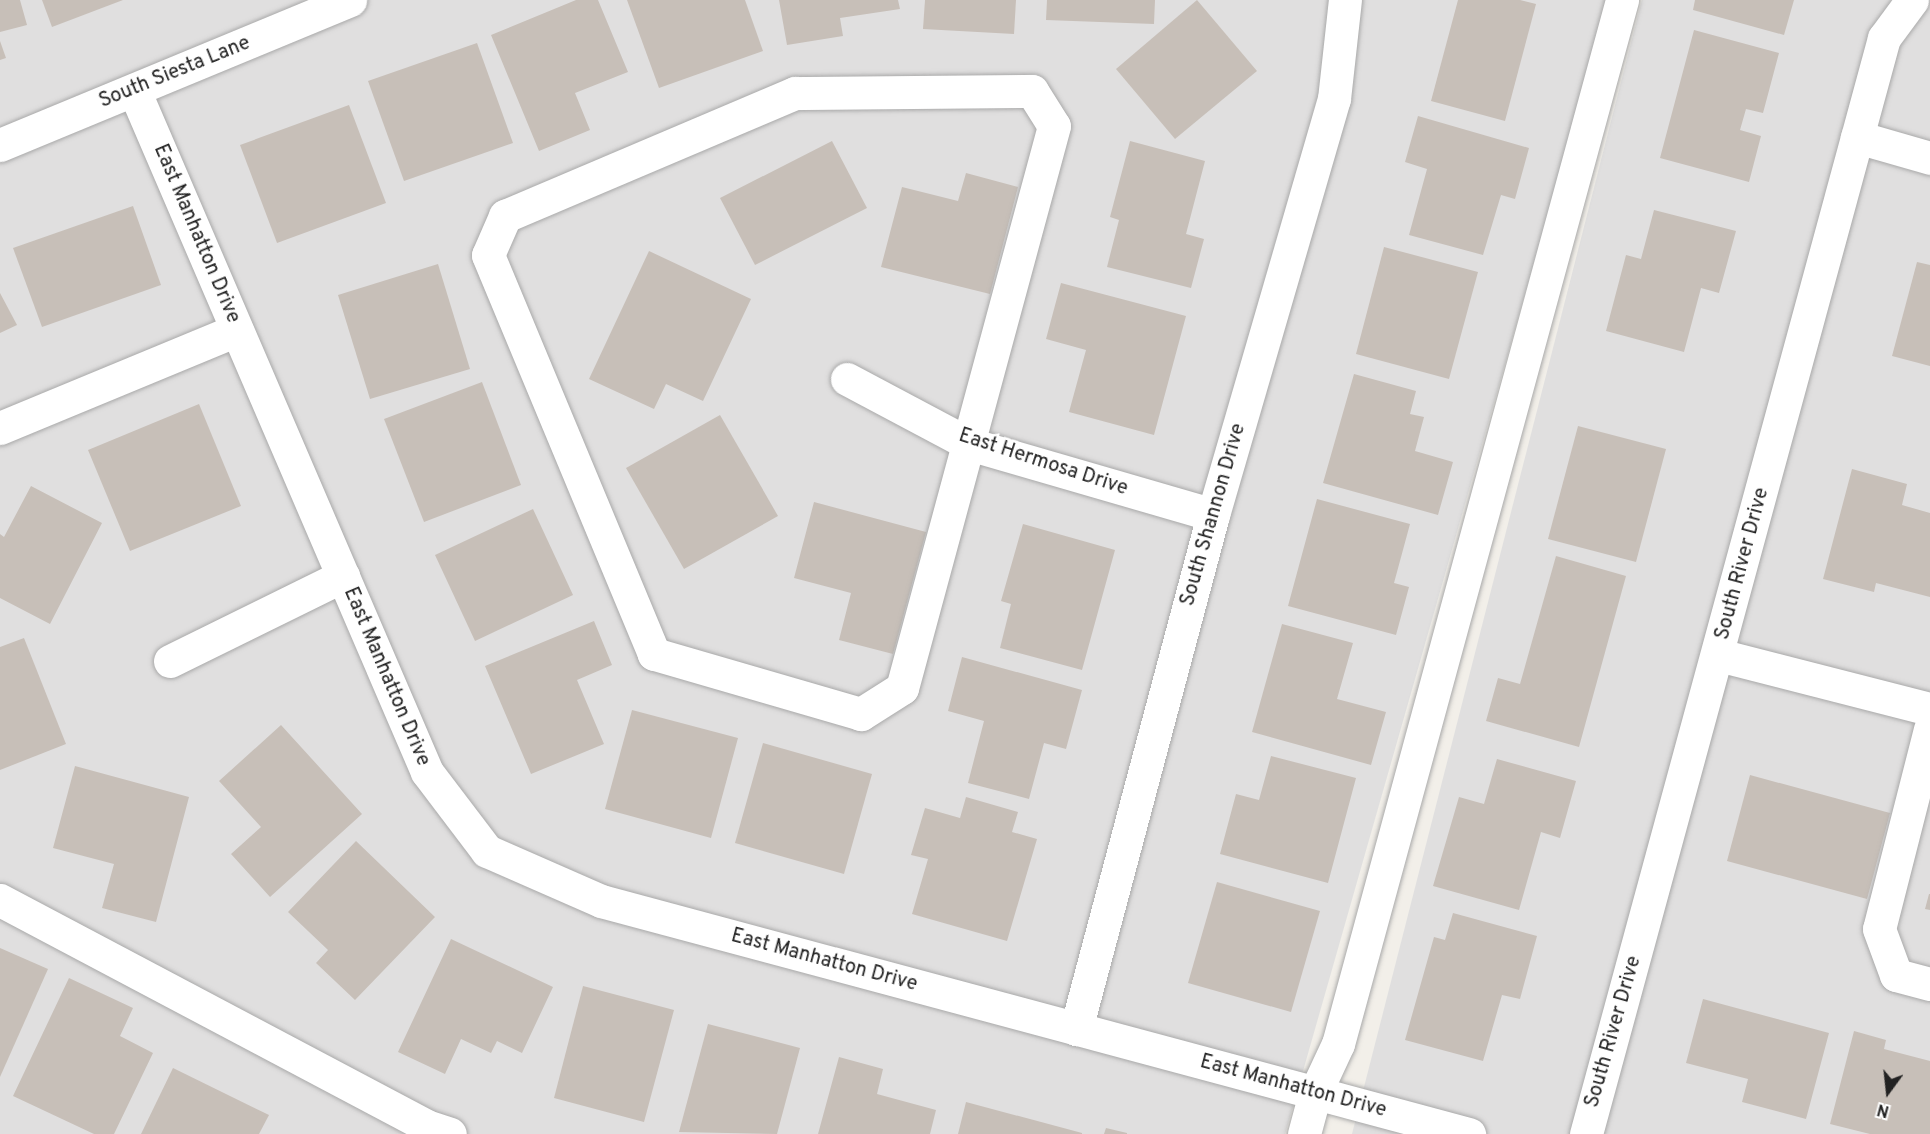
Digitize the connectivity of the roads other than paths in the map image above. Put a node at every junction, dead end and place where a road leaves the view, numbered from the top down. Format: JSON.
{"nodes":[{"id":1,"x":350,"y":0,"type":"edge"},
{"id":2,"x":1345,"y":0,"type":"edge"},
{"id":3,"x":1622,"y":0,"type":"edge"},
{"id":4,"x":1912,"y":0,"type":"edge"},
{"id":5,"x":134,"y":90,"type":"junction"},
{"id":6,"x":1857,"y":137,"type":"junction"},
{"id":7,"x":0,"y":145,"type":"edge"},
{"id":8,"x":1930,"y":158,"type":"edge"},
{"id":9,"x":237,"y":330,"type":"junction"},
{"id":10,"x":847,"y":379,"type":"dead end"},
{"id":11,"x":0,"y":428,"type":"edge"},
{"id":12,"x":969,"y":444,"type":"junction"},
{"id":13,"x":1213,"y":515,"type":"junction"},
{"id":14,"x":343,"y":576,"type":"junction"},
{"id":15,"x":1719,"y":655,"type":"junction"},
{"id":16,"x":170,"y":661,"type":"dead end"},
{"id":17,"x":1930,"y":709,"type":"edge"},
{"id":18,"x":1930,"y":729,"type":"edge"},
{"id":19,"x":0,"y":900,"type":"edge"},
{"id":20,"x":1930,"y":984,"type":"edge"},
{"id":21,"x":1076,"y":1029,"type":"junction"},
{"id":22,"x":1316,"y":1093,"type":"junction"},
{"id":23,"x":450,"y":1134,"type":"edge"},
{"id":24,"x":1304,"y":1134,"type":"edge"},
{"id":25,"x":1469,"y":1134,"type":"edge"},
{"id":26,"x":1586,"y":1134,"type":"edge"}],
"edges":[{"from":1,"to":5,"type":"street","name":"South Siesta Lane"},
{"from":2,"to":13,"type":"street","name":"South Shannon Drive"},
{"from":3,"to":22,"type":"street"},
{"from":4,"to":6,"type":"street","name":"South River Drive"},
{"from":5,"to":7,"type":"street","name":"South Siesta Lane"},
{"from":5,"to":9,"type":"street","name":"East Manhatton Drive"},
{"from":6,"to":8,"type":"street"},
{"from":6,"to":15,"type":"street","name":"South River Drive"},
{"from":9,"to":11,"type":"street"},
{"from":9,"to":14,"type":"street","name":"East Manhatton Drive"},
{"from":10,"to":12,"type":"street","name":"East Hermosa Drive"},
{"from":12,"to":12,"type":"street"},
{"from":12,"to":13,"type":"street","name":"East Hermosa Drive"},
{"from":13,"to":21,"type":"street","name":"South Shannon Drive"},
{"from":14,"to":16,"type":"street","name":"East Manhatton Drive"},
{"from":14,"to":21,"type":"street","name":"East Manhatton Drive"},
{"from":15,"to":17,"type":"street"},
{"from":15,"to":26,"type":"street","name":"South River Drive"},
{"from":18,"to":20,"type":"street"},
{"from":19,"to":23,"type":"street"},
{"from":21,"to":22,"type":"street","name":"East Manhatton Drive"},
{"from":22,"to":24,"type":"street"},
{"from":22,"to":25,"type":"street","name":"East Manhatton Drive"}]}
